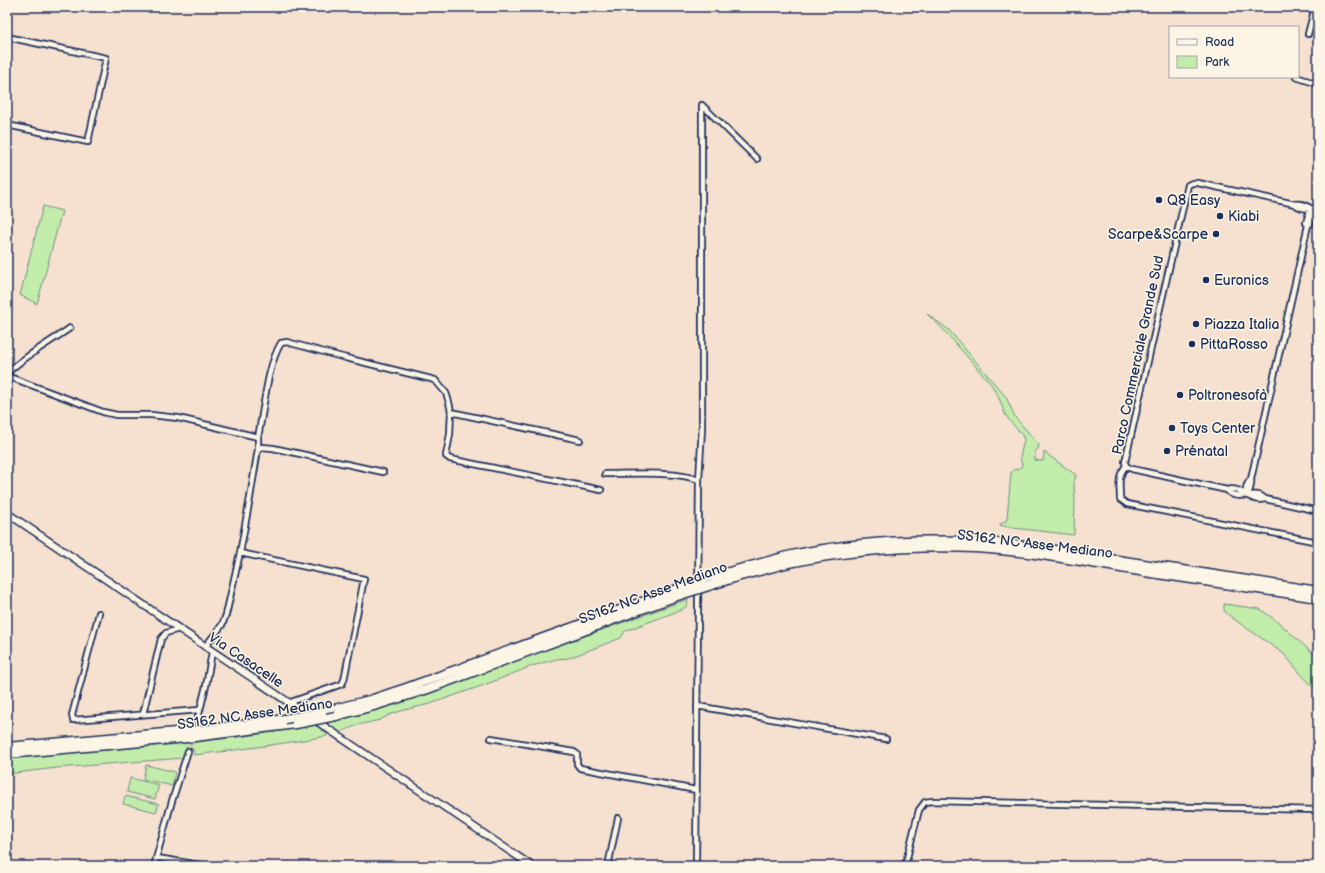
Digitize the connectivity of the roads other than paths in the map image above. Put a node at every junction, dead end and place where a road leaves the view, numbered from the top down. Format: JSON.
{"nodes":[{"id":1,"x":1315,"y":7,"type":"edge"},
{"id":2,"x":1308,"y":34,"type":"dead end"},
{"id":3,"x":7,"y":37,"type":"edge"},
{"id":4,"x":1299,"y":78,"type":"edge"},
{"id":5,"x":1318,"y":84,"type":"edge"},
{"id":6,"x":7,"y":125,"type":"edge"},
{"id":7,"x":757,"y":159,"type":"dead end"},
{"id":8,"x":1318,"y":208,"type":"edge"},
{"id":9,"x":1312,"y":209,"type":"junction"},
{"id":10,"x":1318,"y":212,"type":"edge"},
{"id":11,"x":70,"y":328,"type":"dead end"},
{"id":12,"x":7,"y":372,"type":"edge"},
{"id":13,"x":7,"y":376,"type":"edge"},
{"id":14,"x":451,"y":412,"type":"junction"},
{"id":15,"x":258,"y":437,"type":"junction"},
{"id":16,"x":580,"y":440,"type":"dead end"},
{"id":17,"x":258,"y":449,"type":"junction"},
{"id":18,"x":1126,"y":466,"type":"junction"},
{"id":19,"x":382,"y":472,"type":"dead end"},
{"id":20,"x":605,"y":474,"type":"dead end"},
{"id":21,"x":699,"y":480,"type":"junction"},
{"id":22,"x":601,"y":490,"type":"dead end"},
{"id":23,"x":1247,"y":496,"type":"junction"},
{"id":24,"x":1318,"y":511,"type":"edge"},
{"id":25,"x":7,"y":513,"type":"edge"},
{"id":26,"x":1318,"y":542,"type":"edge"},
{"id":27,"x":240,"y":553,"type":"junction"},
{"id":28,"x":1154,"y":569,"type":"junction"},
{"id":29,"x":1318,"y":590,"type":"edge"},
{"id":30,"x":673,"y":594,"type":"junction"},
{"id":31,"x":1318,"y":598,"type":"edge"},
{"id":32,"x":99,"y":613,"type":"dead end"},
{"id":33,"x":179,"y":629,"type":"junction"},
{"id":34,"x":205,"y":647,"type":"junction"},
{"id":35,"x":212,"y":652,"type":"junction"},
{"id":36,"x":288,"y":703,"type":"junction"},
{"id":37,"x":697,"y":706,"type":"junction"},
{"id":38,"x":200,"y":710,"type":"junction"},
{"id":39,"x":143,"y":714,"type":"junction"},
{"id":40,"x":197,"y":722,"type":"tunnel mouth"},
{"id":41,"x":491,"y":738,"type":"dead end"},
{"id":42,"x":886,"y":739,"type":"dead end"},
{"id":43,"x":7,"y":747,"type":"edge"},
{"id":44,"x":188,"y":752,"type":"tunnel mouth"},
{"id":45,"x":7,"y":754,"type":"edge"},
{"id":46,"x":696,"y":790,"type":"junction"},
{"id":47,"x":1318,"y":810,"type":"edge"},
{"id":48,"x":618,"y":818,"type":"dead end"},
{"id":49,"x":157,"y":858,"type":"junction"},
{"id":50,"x":154,"y":866,"type":"edge"},
{"id":51,"x":206,"y":866,"type":"edge"},
{"id":52,"x":532,"y":866,"type":"edge"},
{"id":53,"x":608,"y":866,"type":"edge"},
{"id":54,"x":696,"y":866,"type":"edge"},
{"id":55,"x":905,"y":866,"type":"edge"}],
"edges":[{"from":1,"to":2,"type":"street"},
{"from":3,"to":6,"type":"street"},
{"from":4,"to":5,"type":"street"},
{"from":7,"to":21,"type":"street"},
{"from":8,"to":9,"type":"street","name":"Parco Commerciale Grande Sud"},
{"from":9,"to":10,"type":"street","name":"Parco Commerciale Grande Sud"},
{"from":9,"to":18,"type":"street","name":"Parco Commerciale Grande Sud"},
{"from":9,"to":23,"type":"street"},
{"from":11,"to":12,"type":"street"},
{"from":13,"to":15,"type":"street"},
{"from":14,"to":15,"type":"street"},
{"from":14,"to":16,"type":"street"},
{"from":14,"to":22,"type":"street"},
{"from":15,"to":17,"type":"street"},
{"from":17,"to":19,"type":"street"},
{"from":17,"to":27,"type":"street"},
{"from":18,"to":23,"type":"street","name":"Parco Commerciale Grande Sud"},
{"from":18,"to":26,"type":"street"},
{"from":20,"to":21,"type":"street"},
{"from":21,"to":37,"type":"street"},
{"from":23,"to":24,"type":"street","name":"Parco Commerciale Grande Sud"},
{"from":25,"to":33,"type":"street","name":"Via Casacelle"},
{"from":27,"to":34,"type":"street"},
{"from":27,"to":36,"type":"street"},
{"from":28,"to":29,"type":"highway","name":"SS162 NC Asse Mediano"},
{"from":28,"to":30,"type":"highway","name":"SS162 NC Asse Mediano","bridge":true},
{"from":28,"to":31,"type":"highway","name":"SS162 NC Asse Mediano"},
{"from":30,"to":43,"type":"highway","name":"SS162 NC Asse Mediano","bridge":true},
{"from":30,"to":45,"type":"highway","name":"SS162 NC Asse Mediano","bridge":true},
{"from":32,"to":39,"type":"street"},
{"from":33,"to":34,"type":"street","name":"Via Casacelle"},
{"from":33,"to":39,"type":"street"},
{"from":34,"to":35,"type":"street","name":"Via Casacelle"},
{"from":35,"to":36,"type":"street","name":"Via Casacelle"},
{"from":35,"to":38,"type":"street"},
{"from":36,"to":52,"type":"street","name":"Via Casacelle"},
{"from":37,"to":42,"type":"street"},
{"from":37,"to":46,"type":"street"},
{"from":38,"to":39,"type":"street"},
{"from":38,"to":40,"type":"street"},
{"from":41,"to":46,"type":"street"},
{"from":44,"to":49,"type":"street"},
{"from":46,"to":54,"type":"street"},
{"from":47,"to":55,"type":"street"},
{"from":48,"to":53,"type":"street"},
{"from":49,"to":50,"type":"street"},
{"from":49,"to":51,"type":"street"}]}
